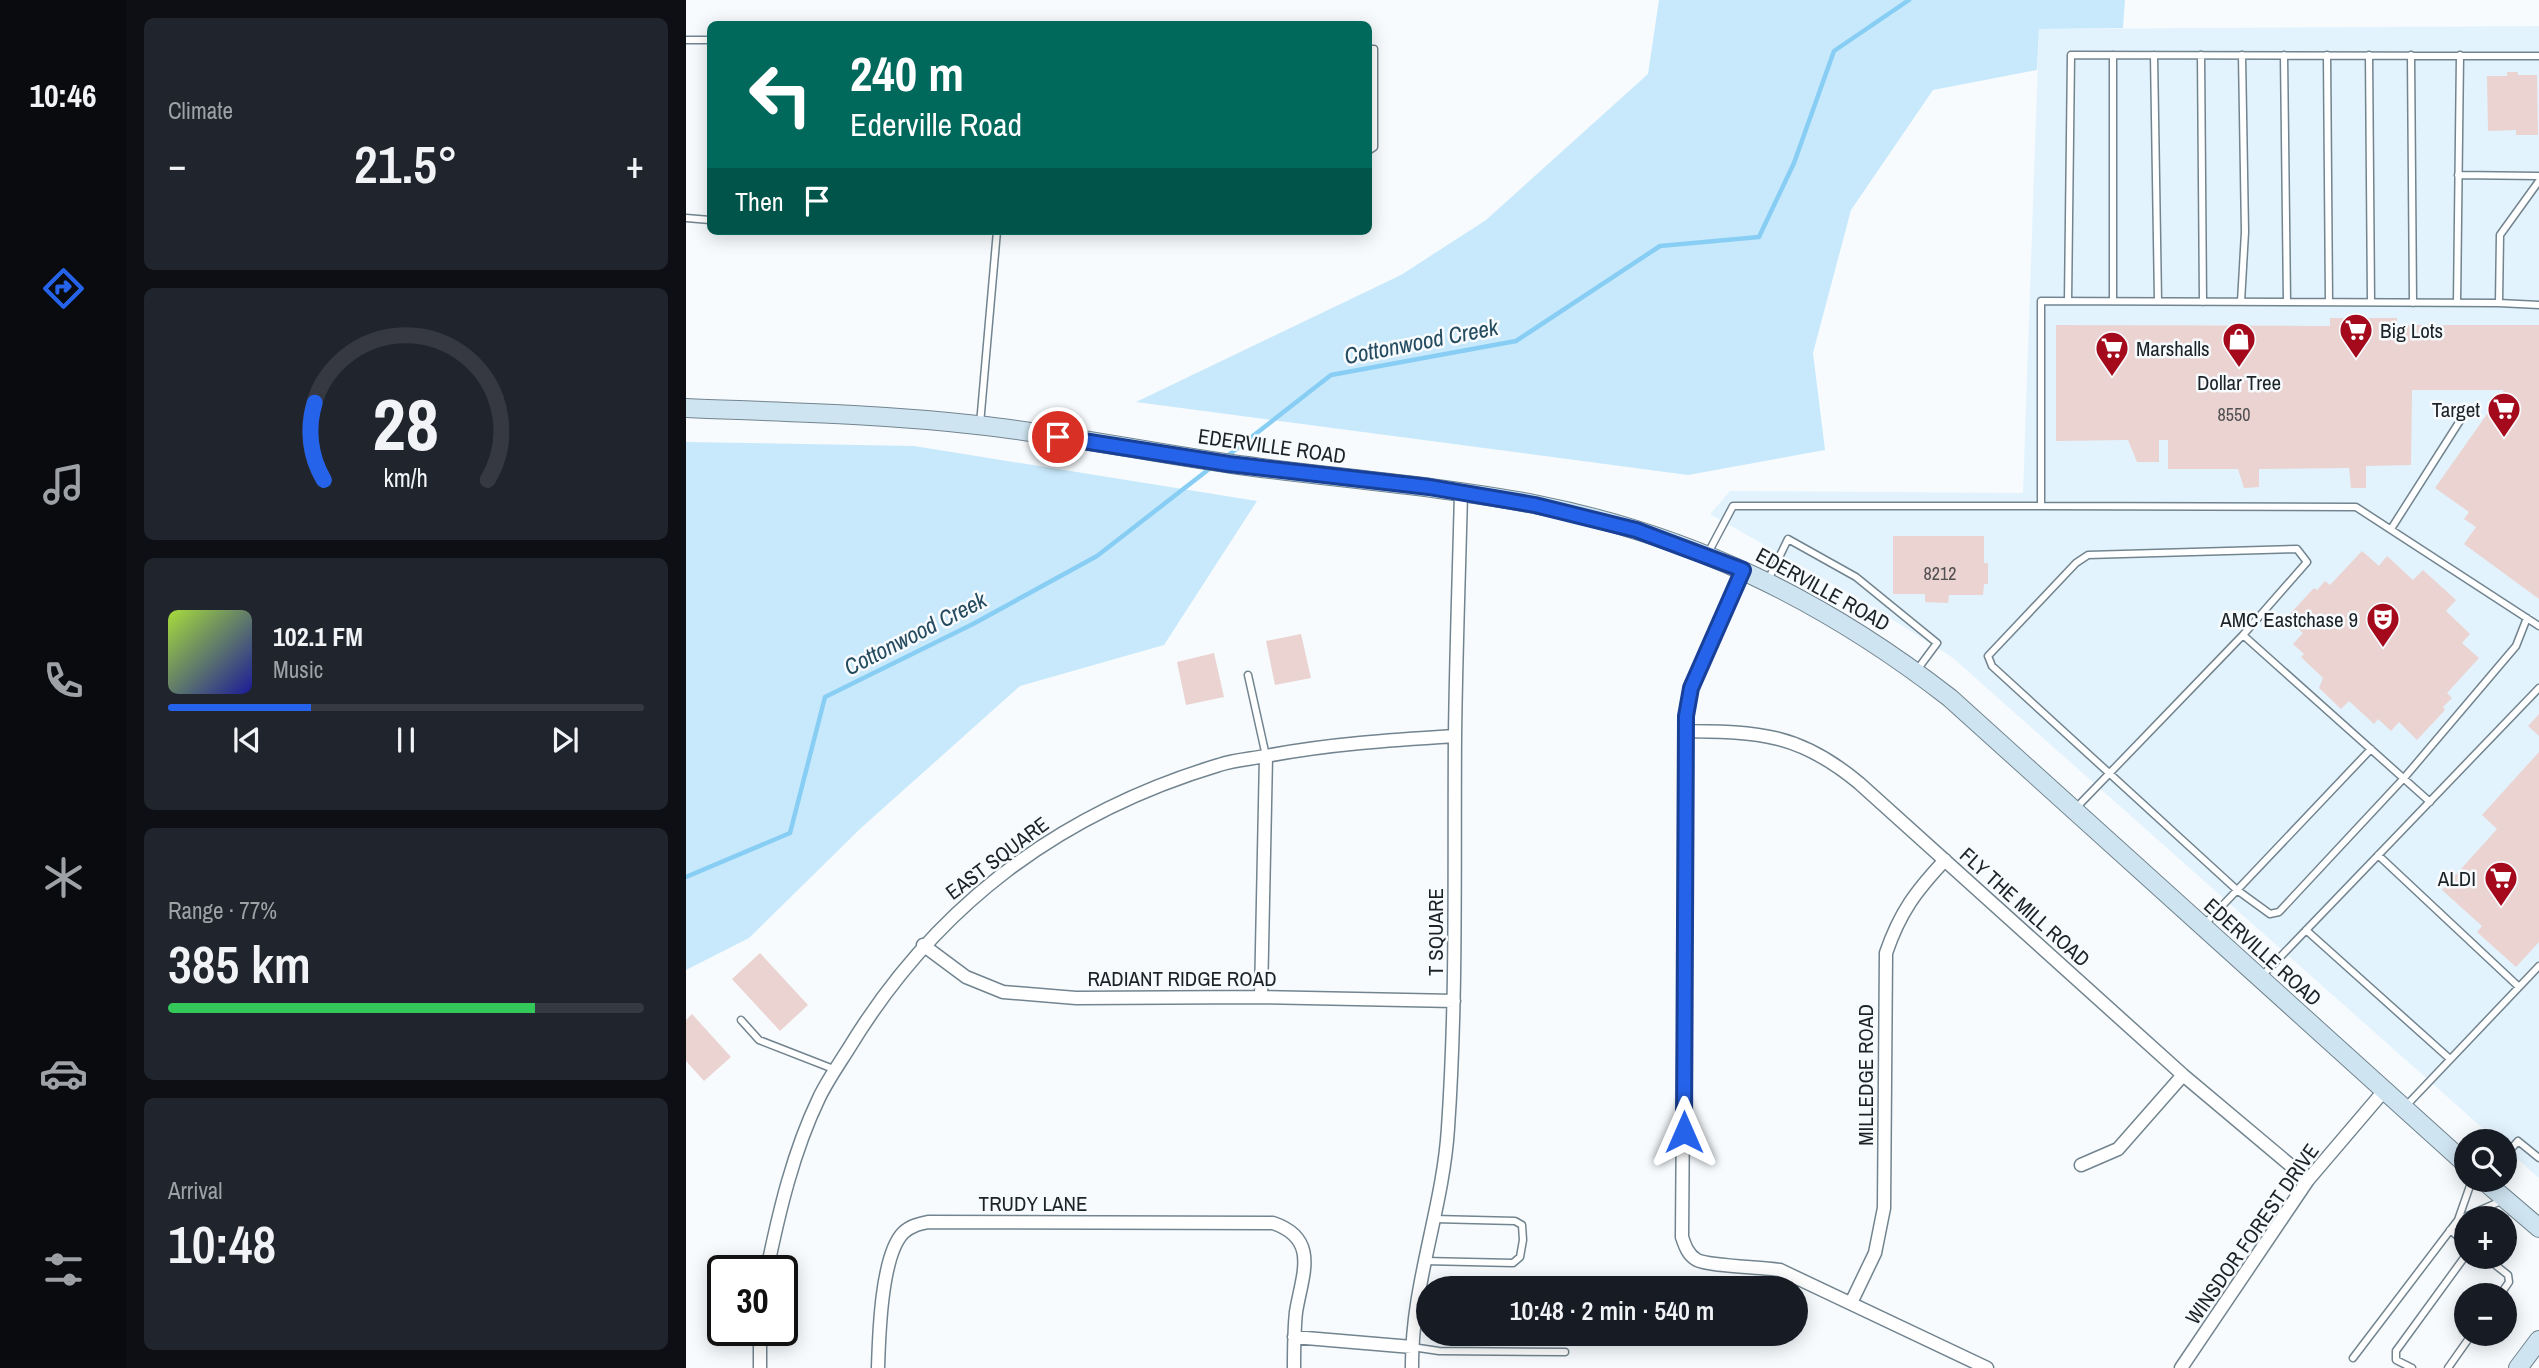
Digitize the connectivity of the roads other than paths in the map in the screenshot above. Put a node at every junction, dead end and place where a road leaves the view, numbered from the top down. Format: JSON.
{"nodes":[{"id":1,"x":686,"y":40,"type":"edge"},
{"id":2,"x":707,"y":40,"type":"edge"},
{"id":3,"x":1372,"y":49,"type":"edge"},
{"id":4,"x":2113,"y":55,"type":"junction"},
{"id":5,"x":2154,"y":55,"type":"junction"},
{"id":6,"x":2201,"y":55,"type":"junction"},
{"id":7,"x":2242,"y":55,"type":"junction"},
{"id":8,"x":2284,"y":55,"type":"junction"},
{"id":9,"x":2326,"y":55,"type":"junction"},
{"id":10,"x":2369,"y":55,"type":"junction"},
{"id":11,"x":2411,"y":55,"type":"junction"},
{"id":12,"x":2460,"y":55,"type":"junction"},
{"id":13,"x":2539,"y":55,"type":"edge"},
{"id":14,"x":1372,"y":148,"type":"edge"},
{"id":15,"x":2458,"y":174,"type":"junction"},
{"id":16,"x":2539,"y":178,"type":"edge"},
{"id":17,"x":686,"y":218,"type":"edge"},
{"id":18,"x":707,"y":220,"type":"edge"},
{"id":19,"x":997,"y":235,"type":"edge"},
{"id":20,"x":2068,"y":301,"type":"junction"},
{"id":21,"x":2113,"y":301,"type":"junction"},
{"id":22,"x":2158,"y":302,"type":"junction"},
{"id":23,"x":2203,"y":302,"type":"junction"},
{"id":24,"x":2241,"y":302,"type":"junction"},
{"id":25,"x":2287,"y":302,"type":"junction"},
{"id":26,"x":2329,"y":302,"type":"junction"},
{"id":27,"x":2371,"y":302,"type":"junction"},
{"id":28,"x":2413,"y":303,"type":"junction"},
{"id":29,"x":2458,"y":303,"type":"junction"},
{"id":30,"x":2499,"y":303,"type":"junction"},
{"id":31,"x":2539,"y":305,"type":"edge"},
{"id":32,"x":686,"y":408,"type":"edge"},
{"id":33,"x":2463,"y":416,"type":"dead end"},
{"id":34,"x":980,"y":425,"type":"junction"},
{"id":35,"x":1461,"y":493,"type":"junction"},
{"id":36,"x":2041,"y":506,"type":"junction"},
{"id":37,"x":2391,"y":529,"type":"junction"},
{"id":38,"x":1707,"y":555,"type":"junction"},
{"id":39,"x":1743,"y":570,"type":"junction"},
{"id":40,"x":1767,"y":581,"type":"junction"},
{"id":41,"x":2527,"y":618,"type":"junction"},
{"id":42,"x":2539,"y":626,"type":"edge"},
{"id":43,"x":2243,"y":635,"type":"junction"},
{"id":44,"x":1916,"y":672,"type":"junction"},
{"id":45,"x":1248,"y":674,"type":"dead end"},
{"id":46,"x":2539,"y":688,"type":"edge"},
{"id":47,"x":1685,"y":731,"type":"junction"},
{"id":48,"x":1455,"y":736,"type":"junction"},
{"id":49,"x":2371,"y":749,"type":"junction"},
{"id":50,"x":1266,"y":756,"type":"junction"},
{"id":51,"x":2110,"y":772,"type":"junction"},
{"id":52,"x":2404,"y":778,"type":"junction"},
{"id":53,"x":2430,"y":802,"type":"junction"},
{"id":54,"x":2074,"y":810,"type":"junction"},
{"id":55,"x":2378,"y":855,"type":"junction"},
{"id":56,"x":1945,"y":860,"type":"junction"},
{"id":57,"x":2237,"y":890,"type":"junction"},
{"id":58,"x":2202,"y":927,"type":"junction"},
{"id":59,"x":2306,"y":930,"type":"junction"},
{"id":60,"x":923,"y":945,"type":"junction"},
{"id":61,"x":2539,"y":965,"type":"edge"},
{"id":62,"x":2259,"y":979,"type":"junction"},
{"id":63,"x":2519,"y":987,"type":"junction"},
{"id":64,"x":1261,"y":997,"type":"junction"},
{"id":65,"x":1454,"y":1001,"type":"junction"},
{"id":66,"x":741,"y":1020,"type":"dead end"},
{"id":67,"x":2450,"y":1059,"type":"junction"},
{"id":68,"x":836,"y":1070,"type":"junction"},
{"id":69,"x":2183,"y":1075,"type":"junction"},
{"id":70,"x":2383,"y":1092,"type":"junction"},
{"id":71,"x":2403,"y":1110,"type":"junction"},
{"id":72,"x":2517,"y":1142,"type":"edge"},
{"id":73,"x":2454,"y":1154,"type":"edge"},
{"id":74,"x":2539,"y":1158,"type":"edge"},
{"id":75,"x":2081,"y":1165,"type":"dead end"},
{"id":76,"x":2308,"y":1181,"type":"junction"},
{"id":77,"x":2498,"y":1192,"type":"edge"},
{"id":78,"x":2506,"y":1199,"type":"junction"},
{"id":79,"x":2490,"y":1206,"type":"edge"},
{"id":80,"x":1434,"y":1219,"type":"junction"},
{"id":81,"x":2454,"y":1225,"type":"edge"},
{"id":82,"x":2539,"y":1228,"type":"edge"},
{"id":83,"x":2450,"y":1230,"type":"junction"},
{"id":84,"x":2454,"y":1233,"type":"edge"},
{"id":85,"x":771,"y":1255,"type":"edge"},
{"id":86,"x":1424,"y":1261,"type":"junction"},
{"id":87,"x":2456,"y":1269,"type":"edge"},
{"id":88,"x":2500,"y":1269,"type":"edge"},
{"id":89,"x":2508,"y":1283,"type":"edge"},
{"id":90,"x":1851,"y":1303,"type":"junction"},
{"id":91,"x":1294,"y":1338,"type":"junction"},
{"id":92,"x":2539,"y":1340,"type":"edge"},
{"id":93,"x":760,"y":1346,"type":"edge"},
{"id":94,"x":2464,"y":1346,"type":"edge"},
{"id":95,"x":1412,"y":1347,"type":"junction"},
{"id":96,"x":1565,"y":1352,"type":"dead end"},
{"id":97,"x":2353,"y":1358,"type":"dead end"},
{"id":98,"x":760,"y":1368,"type":"edge"},
{"id":99,"x":878,"y":1368,"type":"edge"},
{"id":100,"x":1294,"y":1368,"type":"edge"},
{"id":101,"x":1412,"y":1368,"type":"edge"},
{"id":102,"x":1987,"y":1368,"type":"edge"},
{"id":103,"x":2181,"y":1368,"type":"edge"},
{"id":104,"x":2412,"y":1368,"type":"edge"},
{"id":105,"x":2448,"y":1368,"type":"edge"},
{"id":106,"x":2518,"y":1368,"type":"edge"}],
"edges":[{"from":1,"to":2,"type":"lane"},
{"from":3,"to":14,"type":"lane"},
{"from":4,"to":5,"type":"lane"},
{"from":4,"to":20,"type":"lane"},
{"from":4,"to":21,"type":"lane"},
{"from":5,"to":6,"type":"lane"},
{"from":5,"to":22,"type":"lane"},
{"from":6,"to":7,"type":"lane"},
{"from":6,"to":23,"type":"lane"},
{"from":7,"to":8,"type":"lane"},
{"from":7,"to":24,"type":"lane"},
{"from":8,"to":9,"type":"lane"},
{"from":8,"to":25,"type":"lane"},
{"from":9,"to":10,"type":"lane"},
{"from":9,"to":26,"type":"lane"},
{"from":10,"to":11,"type":"lane"},
{"from":10,"to":27,"type":"lane"},
{"from":11,"to":12,"type":"lane"},
{"from":11,"to":28,"type":"lane"},
{"from":12,"to":13,"type":"lane"},
{"from":12,"to":15,"type":"lane"},
{"from":15,"to":16,"type":"lane"},
{"from":15,"to":29,"type":"lane"},
{"from":16,"to":30,"type":"lane"},
{"from":17,"to":18,"type":"lane"},
{"from":19,"to":34,"type":"lane"},
{"from":20,"to":21,"type":"lane"},
{"from":20,"to":36,"type":"lane"},
{"from":21,"to":22,"type":"lane"},
{"from":22,"to":23,"type":"lane"},
{"from":23,"to":24,"type":"lane"},
{"from":24,"to":25,"type":"lane"},
{"from":25,"to":26,"type":"lane"},
{"from":26,"to":27,"type":"lane"},
{"from":27,"to":28,"type":"lane"},
{"from":28,"to":29,"type":"lane"},
{"from":29,"to":30,"type":"lane"},
{"from":30,"to":31,"type":"lane"},
{"from":32,"to":34,"type":"street","name":"EDERVILLE ROAD"},
{"from":33,"to":37,"type":"lane"},
{"from":34,"to":35,"type":"street","name":"EDERVILLE ROAD"},
{"from":35,"to":38,"type":"street","name":"EDERVILLE ROAD"},
{"from":35,"to":48,"type":"street","name":"T SQUARE"},
{"from":36,"to":37,"type":"lane"},
{"from":36,"to":38,"type":"lane"},
{"from":37,"to":41,"type":"lane"},
{"from":38,"to":39,"type":"street","name":"EDERVILLE ROAD"},
{"from":39,"to":40,"type":"street","name":"EDERVILLE ROAD"},
{"from":39,"to":47,"type":"street"},
{"from":40,"to":44,"type":"street","name":"EDERVILLE ROAD"},
{"from":40,"to":44,"type":"lane"},
{"from":41,"to":42,"type":"lane"},
{"from":41,"to":52,"type":"lane"},
{"from":43,"to":49,"type":"lane"},
{"from":43,"to":51,"type":"lane"},
{"from":43,"to":51,"type":"lane"},
{"from":44,"to":54,"type":"street","name":"EDERVILLE ROAD"},
{"from":45,"to":50,"type":"lane"},
{"from":46,"to":53,"type":"lane"},
{"from":47,"to":56,"type":"street","name":"FLY THE MILL ROAD"},
{"from":47,"to":90,"type":"street"},
{"from":48,"to":50,"type":"street","name":"EAST SQUARE"},
{"from":48,"to":65,"type":"street","name":"T SQUARE"},
{"from":49,"to":52,"type":"lane"},
{"from":49,"to":57,"type":"lane"},
{"from":50,"to":60,"type":"street","name":"EAST SQUARE"},
{"from":50,"to":64,"type":"street"},
{"from":51,"to":54,"type":"lane"},
{"from":51,"to":57,"type":"lane"},
{"from":52,"to":53,"type":"lane"},
{"from":52,"to":57,"type":"lane"},
{"from":53,"to":55,"type":"lane"},
{"from":54,"to":58,"type":"street","name":"EDERVILLE ROAD"},
{"from":55,"to":59,"type":"lane"},
{"from":55,"to":63,"type":"lane"},
{"from":56,"to":69,"type":"street","name":"FLY THE MILL ROAD"},
{"from":56,"to":90,"type":"street","name":"MILLEDGE ROAD"},
{"from":57,"to":58,"type":"lane"},
{"from":58,"to":62,"type":"street","name":"EDERVILLE ROAD"},
{"from":59,"to":62,"type":"lane"},
{"from":59,"to":67,"type":"lane"},
{"from":60,"to":64,"type":"street","name":"RADIANT RIDGE ROAD"},
{"from":60,"to":68,"type":"street","name":"EAST SQUARE"},
{"from":61,"to":63,"type":"lane"},
{"from":62,"to":70,"type":"street","name":"EDERVILLE ROAD"},
{"from":63,"to":67,"type":"lane"},
{"from":64,"to":65,"type":"street","name":"RADIANT RIDGE ROAD"},
{"from":65,"to":80,"type":"street","name":"T SQUARE"},
{"from":66,"to":68,"type":"lane"},
{"from":67,"to":71,"type":"lane"},
{"from":68,"to":85,"type":"street","name":"EAST SQUARE"},
{"from":69,"to":75,"type":"street"},
{"from":69,"to":76,"type":"street","name":"FLY THE MILL ROAD"},
{"from":70,"to":71,"type":"street","name":"EDERVILLE ROAD"},
{"from":70,"to":76,"type":"street","name":"WINSDOR FOREST DRIVE"},
{"from":71,"to":73,"type":"street","name":"EDERVILLE ROAD"},
{"from":72,"to":74,"type":"lane"},
{"from":76,"to":103,"type":"street","name":"WINSDOR FOREST DRIVE"},
{"from":77,"to":78,"type":"street"},
{"from":78,"to":79,"type":"lane"},
{"from":78,"to":82,"type":"street"},
{"from":80,"to":86,"type":"street","name":"T SQUARE"},
{"from":80,"to":86,"type":"lane"},
{"from":81,"to":83,"type":"lane"},
{"from":83,"to":84,"type":"lane"},
{"from":83,"to":97,"type":"lane"},
{"from":86,"to":95,"type":"street","name":"T SQUARE"},
{"from":87,"to":104,"type":"lane"},
{"from":88,"to":89,"type":"lane"},
{"from":90,"to":102,"type":"street"},
{"from":91,"to":95,"type":"street"},
{"from":91,"to":99,"type":"street","name":"TRUDY LANE"},
{"from":91,"to":100,"type":"street"},
{"from":92,"to":106,"type":"street"},
{"from":93,"to":98,"type":"street"},
{"from":94,"to":105,"type":"lane"},
{"from":95,"to":96,"type":"lane"},
{"from":95,"to":101,"type":"street","name":"T SQUARE"}]}
